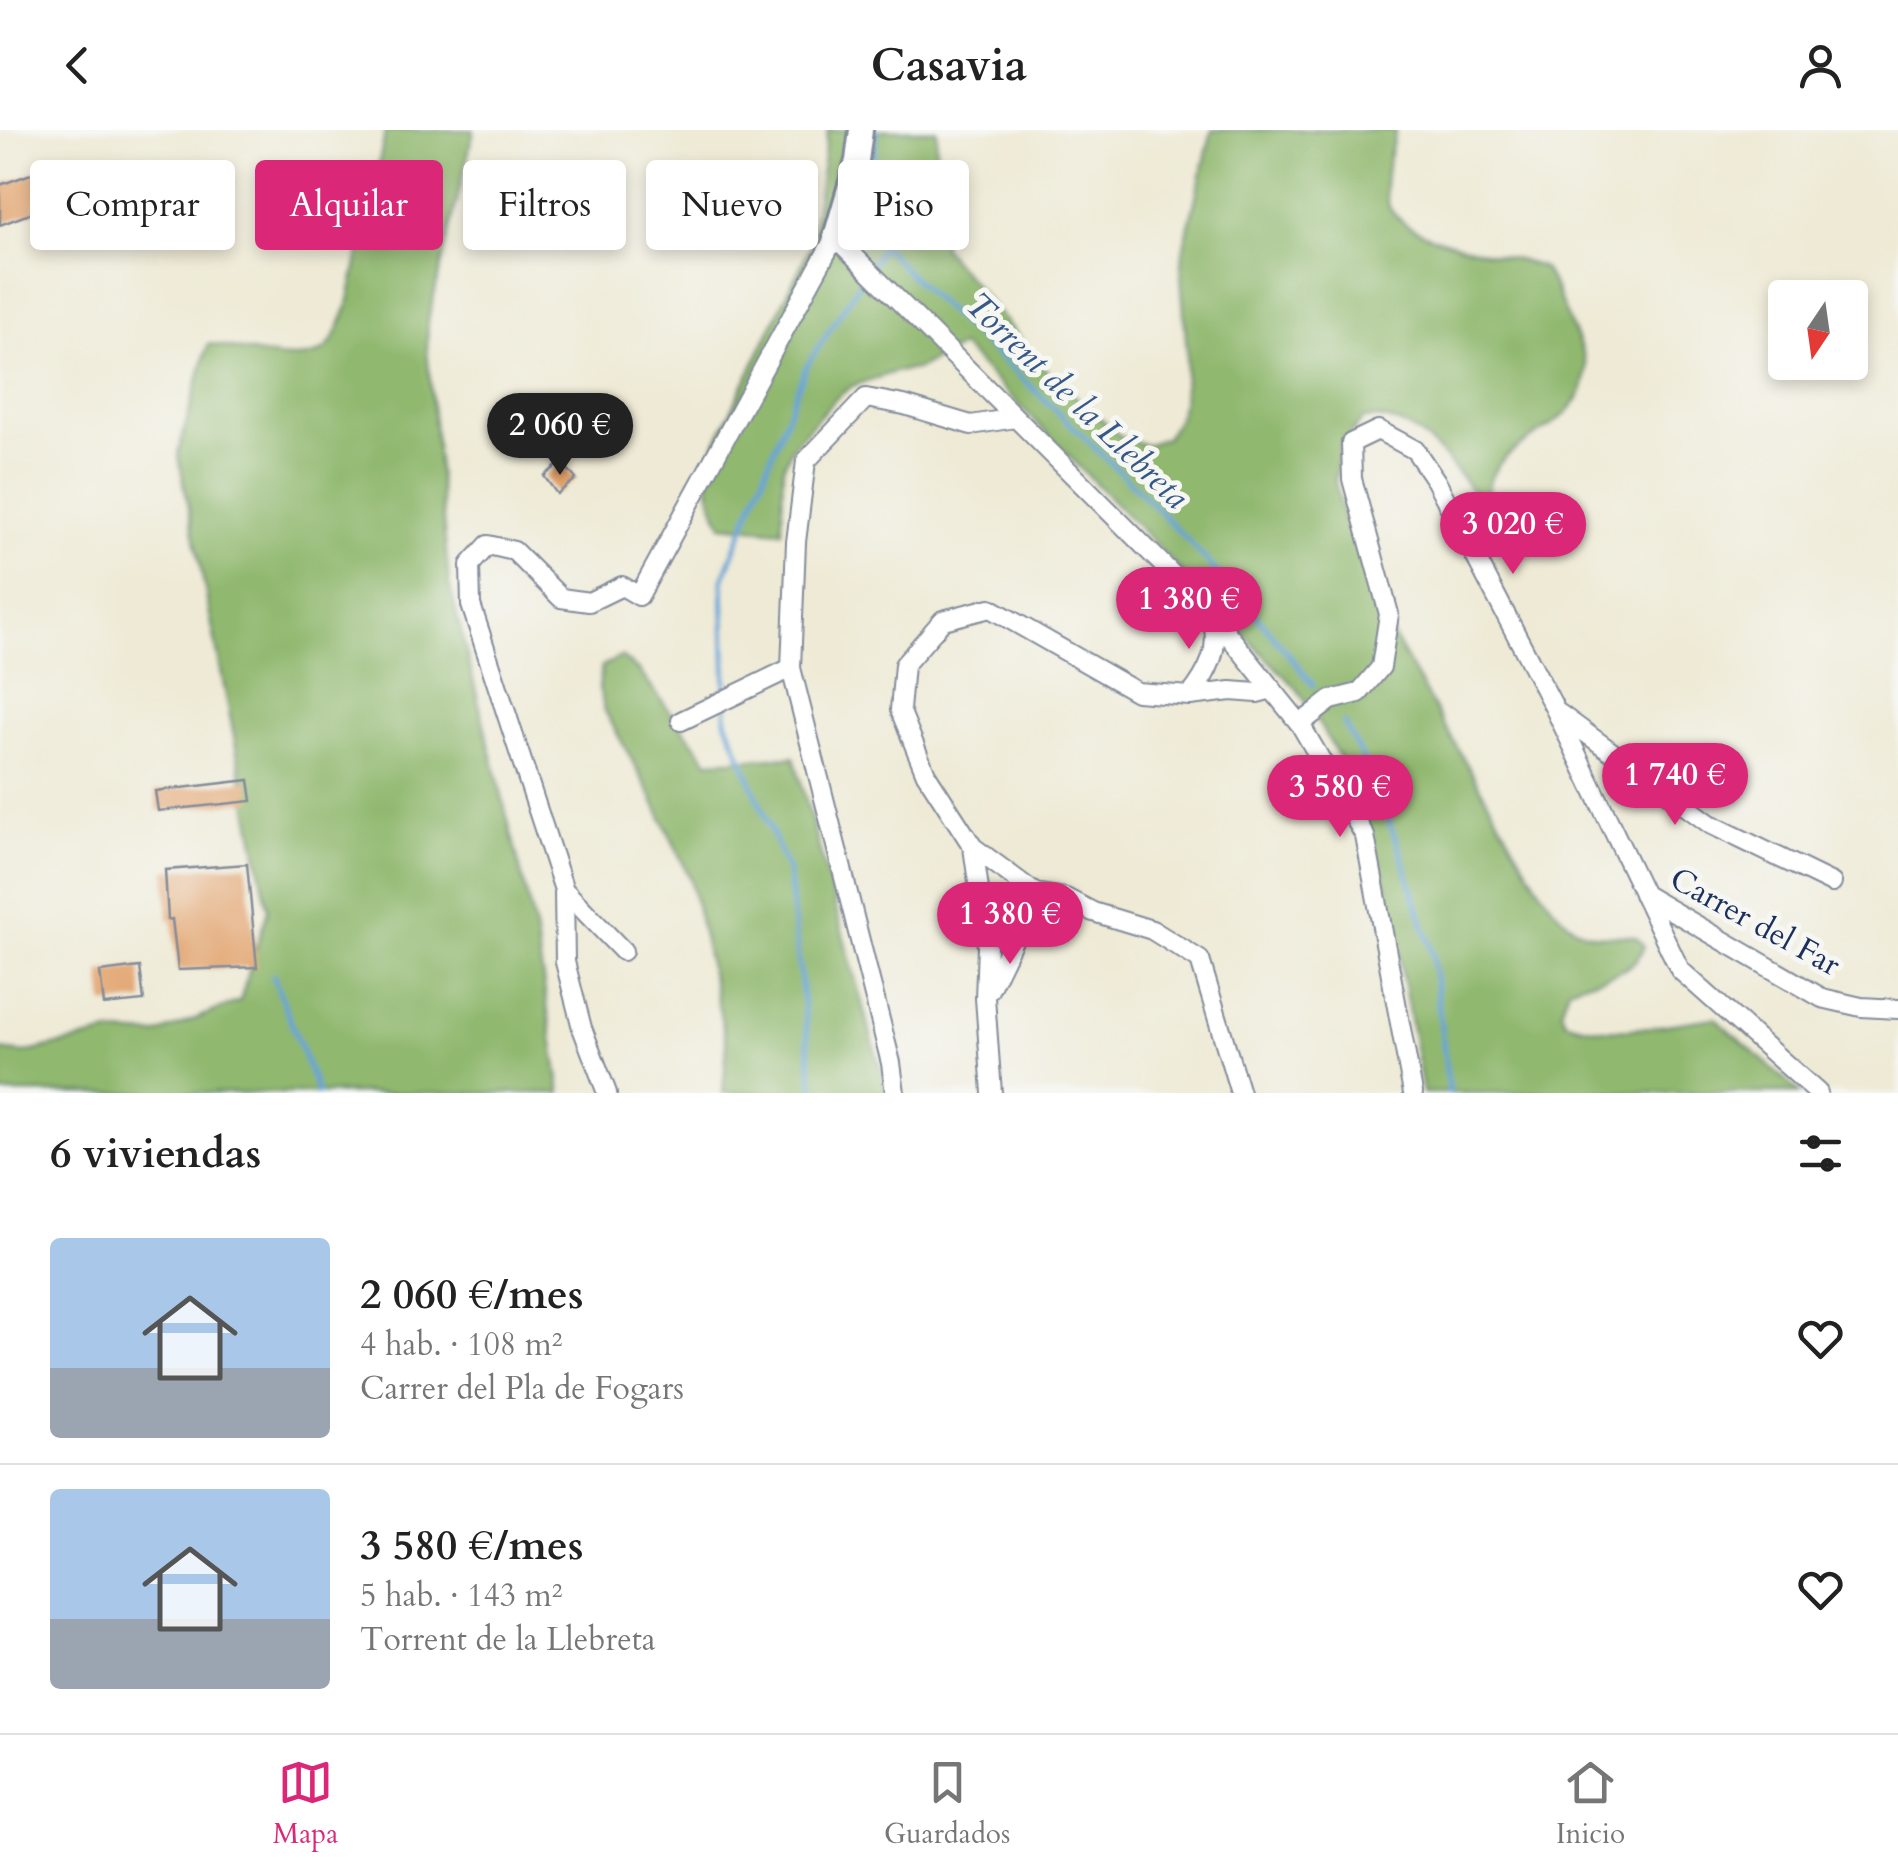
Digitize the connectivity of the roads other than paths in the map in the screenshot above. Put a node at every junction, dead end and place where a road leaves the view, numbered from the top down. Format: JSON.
{"nodes":[{"id":1,"x":860,"y":130,"type":"edge"},
{"id":2,"x":835,"y":238,"type":"junction"},
{"id":3,"x":1014,"y":418,"type":"junction"},
{"id":4,"x":1209,"y":611,"type":"junction"},
{"id":5,"x":791,"y":668,"type":"junction"},
{"id":6,"x":1272,"y":689,"type":"junction"},
{"id":7,"x":1190,"y":696,"type":"junction"},
{"id":8,"x":1556,"y":711,"type":"junction"},
{"id":9,"x":681,"y":721,"type":"dead end"},
{"id":10,"x":1300,"y":724,"type":"junction"},
{"id":11,"x":973,"y":847,"type":"junction"},
{"id":12,"x":1832,"y":883,"type":"dead end"},
{"id":13,"x":564,"y":890,"type":"junction"},
{"id":14,"x":1643,"y":894,"type":"junction"},
{"id":15,"x":1066,"y":898,"type":"junction"},
{"id":16,"x":622,"y":951,"type":"dead end"},
{"id":17,"x":986,"y":998,"type":"junction"},
{"id":18,"x":1898,"y":1009,"type":"edge"},
{"id":19,"x":607,"y":1093,"type":"edge"},
{"id":20,"x":895,"y":1093,"type":"edge"},
{"id":21,"x":992,"y":1093,"type":"edge"},
{"id":22,"x":1240,"y":1093,"type":"edge"},
{"id":23,"x":1413,"y":1093,"type":"edge"},
{"id":24,"x":1818,"y":1093,"type":"edge"}],
"edges":[{"from":1,"to":2,"type":"street"},
{"from":2,"to":3,"type":"street"},
{"from":2,"to":13,"type":"street"},
{"from":3,"to":4,"type":"street"},
{"from":3,"to":5,"type":"street"},
{"from":4,"to":6,"type":"street"},
{"from":4,"to":7,"type":"street"},
{"from":5,"to":9,"type":"street"},
{"from":5,"to":20,"type":"street"},
{"from":6,"to":7,"type":"street"},
{"from":6,"to":10,"type":"street"},
{"from":7,"to":11,"type":"street"},
{"from":8,"to":10,"type":"street"},
{"from":8,"to":12,"type":"street"},
{"from":8,"to":14,"type":"street"},
{"from":10,"to":23,"type":"street"},
{"from":11,"to":15,"type":"street"},
{"from":11,"to":17,"type":"street"},
{"from":13,"to":16,"type":"street"},
{"from":13,"to":19,"type":"street"},
{"from":14,"to":18,"type":"street","name":"Carrer del Far"},
{"from":14,"to":24,"type":"street"},
{"from":15,"to":17,"type":"street"},
{"from":15,"to":22,"type":"street"},
{"from":17,"to":21,"type":"street"}]}
